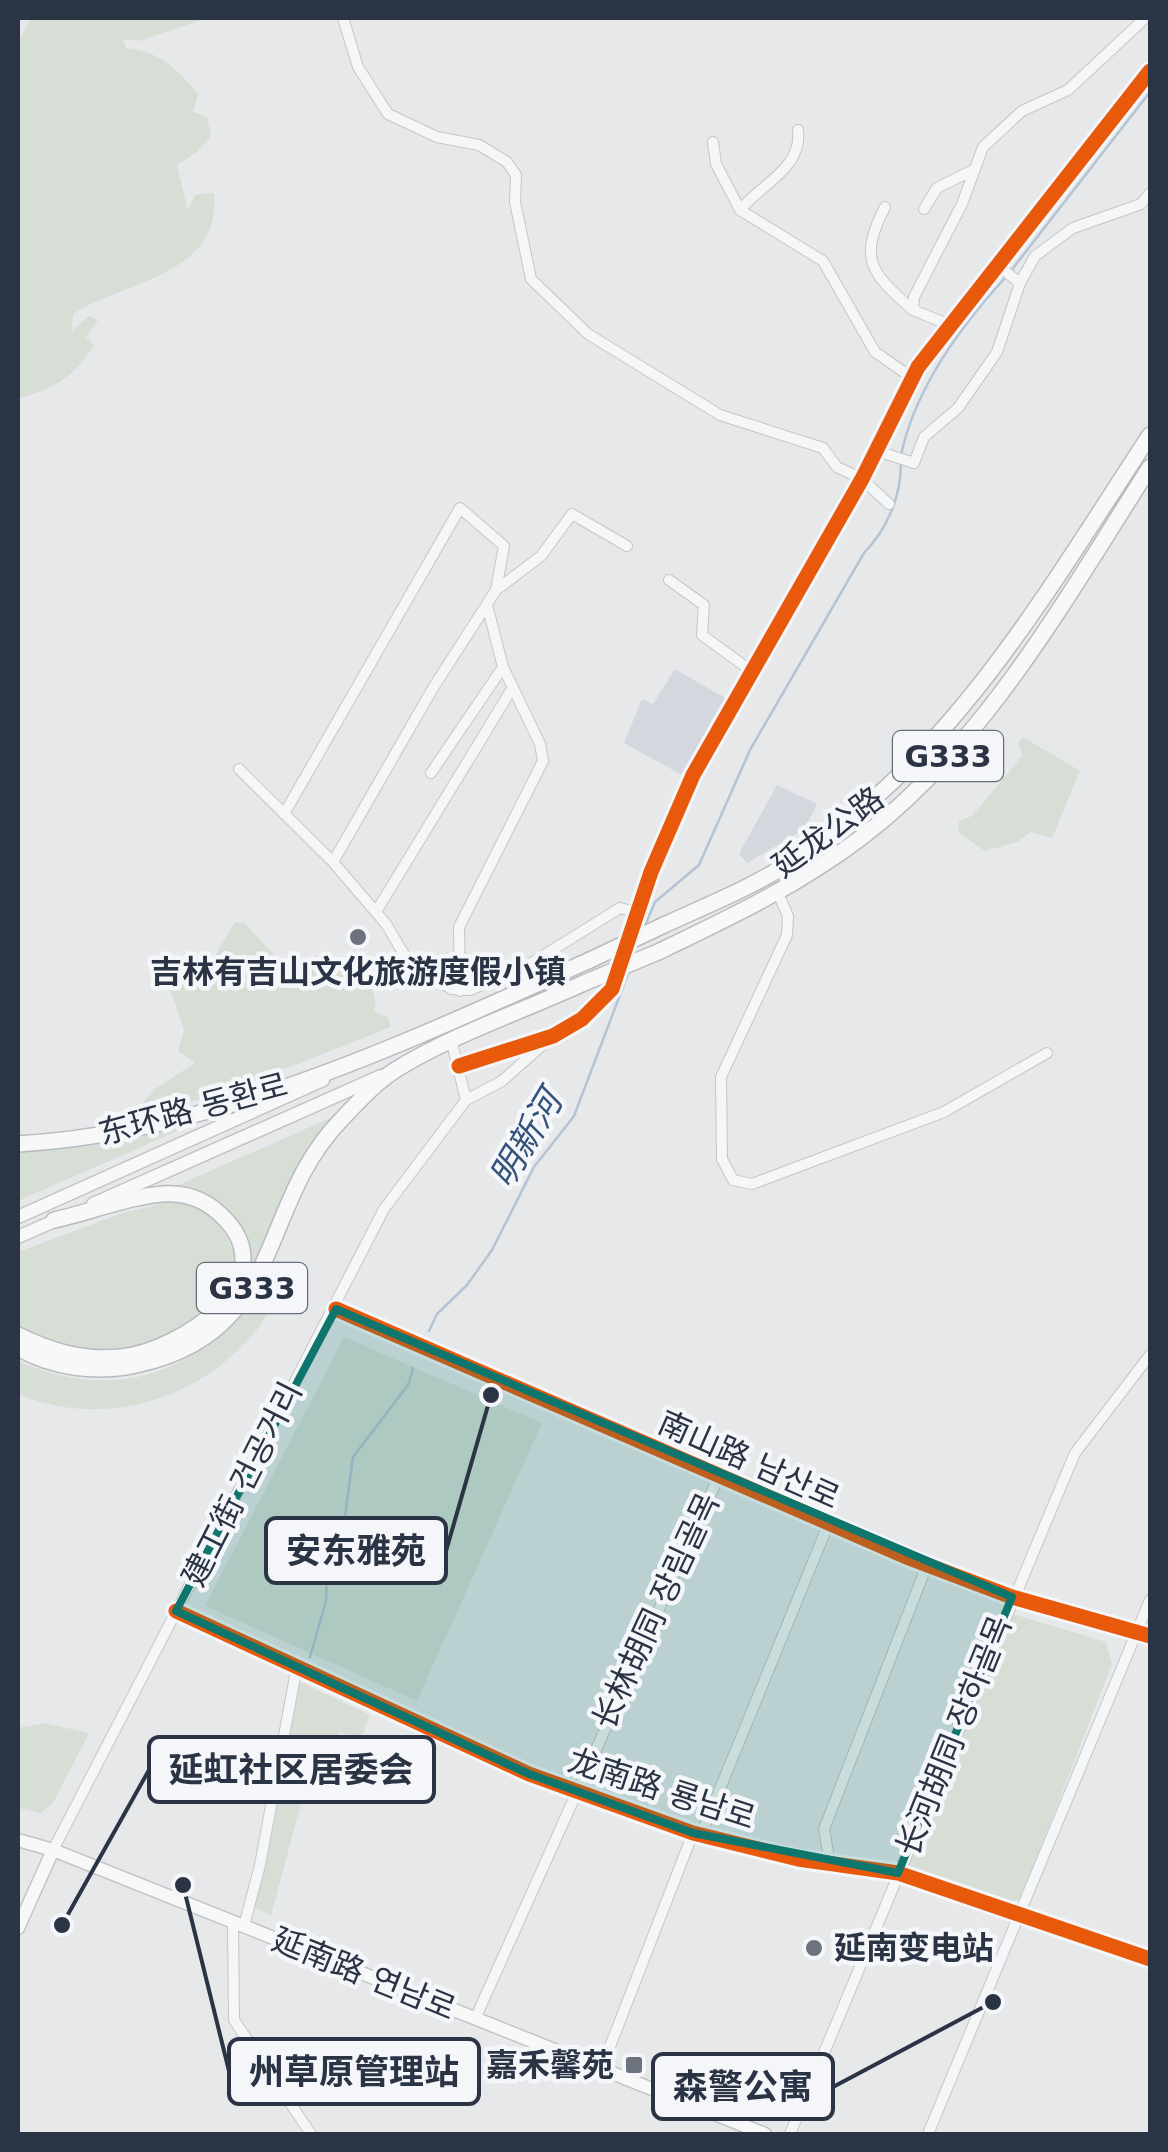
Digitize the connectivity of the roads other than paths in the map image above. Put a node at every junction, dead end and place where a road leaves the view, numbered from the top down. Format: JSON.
{"nodes":[{"id":1,"x":343,"y":18,"type":"edge"},
{"id":2,"x":1145,"y":20,"type":"edge"},
{"id":3,"x":1150,"y":70,"type":"edge"},
{"id":4,"x":798,"y":130,"type":"dead end"},
{"id":5,"x":712,"y":142,"type":"dead end"},
{"id":6,"x":973,"y":170,"type":"junction"},
{"id":7,"x":1150,"y":193,"type":"edge"},
{"id":8,"x":885,"y":207,"type":"dead end"},
{"id":9,"x":924,"y":209,"type":"dead end"},
{"id":10,"x":740,"y":210,"type":"junction"},
{"id":11,"x":1008,"y":274,"type":"junction"},
{"id":12,"x":914,"y":310,"type":"junction"},
{"id":13,"x":950,"y":324,"type":"junction"},
{"id":14,"x":912,"y":377,"type":"junction"},
{"id":15,"x":1150,"y":434,"type":"edge"},
{"id":16,"x":874,"y":450,"type":"junction"},
{"id":17,"x":1150,"y":468,"type":"edge"},
{"id":18,"x":862,"y":480,"type":"junction"},
{"id":19,"x":889,"y":504,"type":"dead end"},
{"id":20,"x":627,"y":546,"type":"dead end"},
{"id":21,"x":669,"y":580,"type":"dead end"},
{"id":22,"x":496,"y":590,"type":"junction"},
{"id":23,"x":488,"y":605,"type":"junction"},
{"id":24,"x":503,"y":667,"type":"junction"},
{"id":25,"x":750,"y":670,"type":"junction"},
{"id":26,"x":513,"y":687,"type":"junction"},
{"id":27,"x":239,"y":769,"type":"dead end"},
{"id":28,"x":431,"y":773,"type":"dead end"},
{"id":29,"x":284,"y":814,"type":"junction"},
{"id":30,"x":334,"y":862,"type":"junction"},
{"id":31,"x":778,"y":894,"type":"junction"},
{"id":32,"x":376,"y":912,"type":"junction"},
{"id":33,"x":636,"y":912,"type":"junction"},
{"id":34,"x":525,"y":966,"type":"junction"},
{"id":35,"x":533,"y":986,"type":"junction"},
{"id":36,"x":460,"y":990,"type":"junction"},
{"id":37,"x":553,"y":1036,"type":"junction"},
{"id":38,"x":452,"y":1043,"type":"junction"},
{"id":39,"x":1048,"y":1053,"type":"dead end"},
{"id":40,"x":366,"y":1061,"type":"junction"},
{"id":41,"x":459,"y":1066,"type":"junction"},
{"id":42,"x":395,"y":1070,"type":"junction"},
{"id":43,"x":466,"y":1100,"type":"junction"},
{"id":44,"x":18,"y":1144,"type":"edge"},
{"id":45,"x":18,"y":1217,"type":"edge"},
{"id":46,"x":54,"y":1220,"type":"junction"},
{"id":47,"x":18,"y":1237,"type":"edge"},
{"id":48,"x":336,"y":1309,"type":"junction"},
{"id":49,"x":18,"y":1335,"type":"edge"},
{"id":50,"x":18,"y":1348,"type":"edge"},
{"id":51,"x":1150,"y":1355,"type":"edge"},
{"id":52,"x":718,"y":1478,"type":"junction"},
{"id":53,"x":828,"y":1525,"type":"junction"},
{"id":54,"x":927,"y":1565,"type":"junction"},
{"id":55,"x":1012,"y":1597,"type":"junction"},
{"id":56,"x":1150,"y":1600,"type":"edge"},
{"id":57,"x":176,"y":1611,"type":"junction"},
{"id":58,"x":1138,"y":1634,"type":"junction"},
{"id":59,"x":1150,"y":1636,"type":"edge"},
{"id":60,"x":298,"y":1666,"type":"junction"},
{"id":61,"x":575,"y":1790,"type":"junction"},
{"id":62,"x":697,"y":1834,"type":"junction"},
{"id":63,"x":18,"y":1840,"type":"edge"},
{"id":64,"x":54,"y":1850,"type":"junction"},
{"id":65,"x":830,"y":1864,"type":"junction"},
{"id":66,"x":898,"y":1873,"type":"junction"},
{"id":67,"x":1020,"y":1916,"type":"junction"},
{"id":68,"x":238,"y":1924,"type":"junction"},
{"id":69,"x":18,"y":1928,"type":"edge"},
{"id":70,"x":1150,"y":1959,"type":"edge"},
{"id":71,"x":475,"y":2019,"type":"junction"},
{"id":72,"x":602,"y":2067,"type":"junction"},
{"id":73,"x":749,"y":2131,"type":"edge"},
{"id":74,"x":310,"y":2134,"type":"edge"},
{"id":75,"x":790,"y":2134,"type":"edge"},
{"id":76,"x":928,"y":2134,"type":"edge"}],
"edges":[{"from":1,"to":18,"type":"street"},
{"from":2,"to":6,"type":"street"},
{"from":3,"to":11,"type":"street"},
{"from":4,"to":10,"type":"street"},
{"from":5,"to":10,"type":"street"},
{"from":6,"to":9,"type":"street"},
{"from":6,"to":12,"type":"street"},
{"from":7,"to":11,"type":"street"},
{"from":8,"to":12,"type":"street"},
{"from":10,"to":14,"type":"street"},
{"from":11,"to":13,"type":"street"},
{"from":11,"to":16,"type":"street"},
{"from":12,"to":13,"type":"street"},
{"from":13,"to":14,"type":"street"},
{"from":14,"to":16,"type":"street"},
{"from":15,"to":35,"type":"highway","name":"延龙公路","number":"G333","bridge":true},
{"from":16,"to":18,"type":"street"},
{"from":17,"to":31,"type":"highway","name":"延龙公路","number":"G333"},
{"from":18,"to":19,"type":"street"},
{"from":18,"to":25,"type":"street"},
{"from":20,"to":22,"type":"street"},
{"from":21,"to":25,"type":"street"},
{"from":22,"to":23,"type":"street"},
{"from":22,"to":29,"type":"street"},
{"from":23,"to":24,"type":"street"},
{"from":23,"to":30,"type":"street"},
{"from":24,"to":26,"type":"street"},
{"from":24,"to":28,"type":"street"},
{"from":25,"to":33,"type":"street"},
{"from":26,"to":32,"type":"street"},
{"from":26,"to":36,"type":"street"},
{"from":27,"to":29,"type":"street"},
{"from":29,"to":30,"type":"street"},
{"from":30,"to":32,"type":"street"},
{"from":31,"to":38,"type":"highway","name":"延龙公路","number":"G333","bridge":true},
{"from":31,"to":39,"type":"street"},
{"from":32,"to":36,"type":"street"},
{"from":33,"to":34,"type":"street"},
{"from":33,"to":37,"type":"street"},
{"from":34,"to":35,"type":"street"},
{"from":34,"to":36,"type":"street"},
{"from":35,"to":40,"type":"highway","name":"延龙公路","number":"G333"},
{"from":37,"to":41,"type":"street"},
{"from":37,"to":43,"type":"street"},
{"from":38,"to":41,"type":"street"},
{"from":38,"to":42,"type":"highway","name":"延龙公路","number":"G333"},
{"from":40,"to":44,"type":"highway","name":"东环路 동환로","number":"G333"},
{"from":40,"to":45,"type":"main road"},
{"from":41,"to":43,"type":"street"},
{"from":42,"to":46,"type":"main road"},
{"from":42,"to":50,"type":"highway","name":"东环路 동환로","number":"G333"},
{"from":43,"to":48,"type":"street","name":"建工街 건공거리"},
{"from":46,"to":47,"type":"main road"},
{"from":46,"to":49,"type":"highway"},
{"from":48,"to":52,"type":"street","name":"南山路 남산로"},
{"from":48,"to":57,"type":"street","name":"建工街 건공거리"},
{"from":51,"to":55,"type":"street","name":"长河胡同 장하골목"},
{"from":52,"to":53,"type":"street","name":"南山路 남산로"},
{"from":52,"to":61,"type":"street","name":"长林胡同 장림골목"},
{"from":53,"to":54,"type":"street","name":"南山路 남산로"},
{"from":53,"to":62,"type":"street"},
{"from":54,"to":55,"type":"street","name":"南山路 남산로"},
{"from":54,"to":65,"type":"street"},
{"from":55,"to":58,"type":"street","name":"南山路 남산로"},
{"from":55,"to":66,"type":"street","name":"长河胡同 장하골목"},
{"from":56,"to":58,"type":"street"},
{"from":57,"to":60,"type":"street","name":"龙南路 룡남로"},
{"from":57,"to":64,"type":"street","name":"建工街 건공거리"},
{"from":58,"to":59,"type":"street","name":"南山路 남산로"},
{"from":58,"to":67,"type":"street"},
{"from":60,"to":61,"type":"street","name":"龙南路 룡남로"},
{"from":60,"to":68,"type":"street"},
{"from":61,"to":62,"type":"street","name":"龙南路 룡남로"},
{"from":61,"to":71,"type":"street","name":"长林胡同 장림골목"},
{"from":62,"to":65,"type":"street","name":"龙南路 룡남로"},
{"from":62,"to":72,"type":"street"},
{"from":63,"to":64,"type":"main road","name":"延南路 연남로"},
{"from":64,"to":68,"type":"main road","name":"延南路 연남로"},
{"from":64,"to":69,"type":"main road","name":"建工街 건공거리"},
{"from":65,"to":66,"type":"street","name":"龙南路 룡남로"},
{"from":66,"to":67,"type":"street","name":"龙南路 룡남로"},
{"from":66,"to":75,"type":"street","name":"长河胡同 장하골목"},
{"from":67,"to":70,"type":"street","name":"龙南路 룡남로"},
{"from":67,"to":76,"type":"street"},
{"from":68,"to":71,"type":"main road","name":"延南路 연남로"},
{"from":68,"to":74,"type":"street"},
{"from":71,"to":72,"type":"main road","name":"延南路 연남로"},
{"from":72,"to":73,"type":"main road","name":"延南路 연남로"}]}
